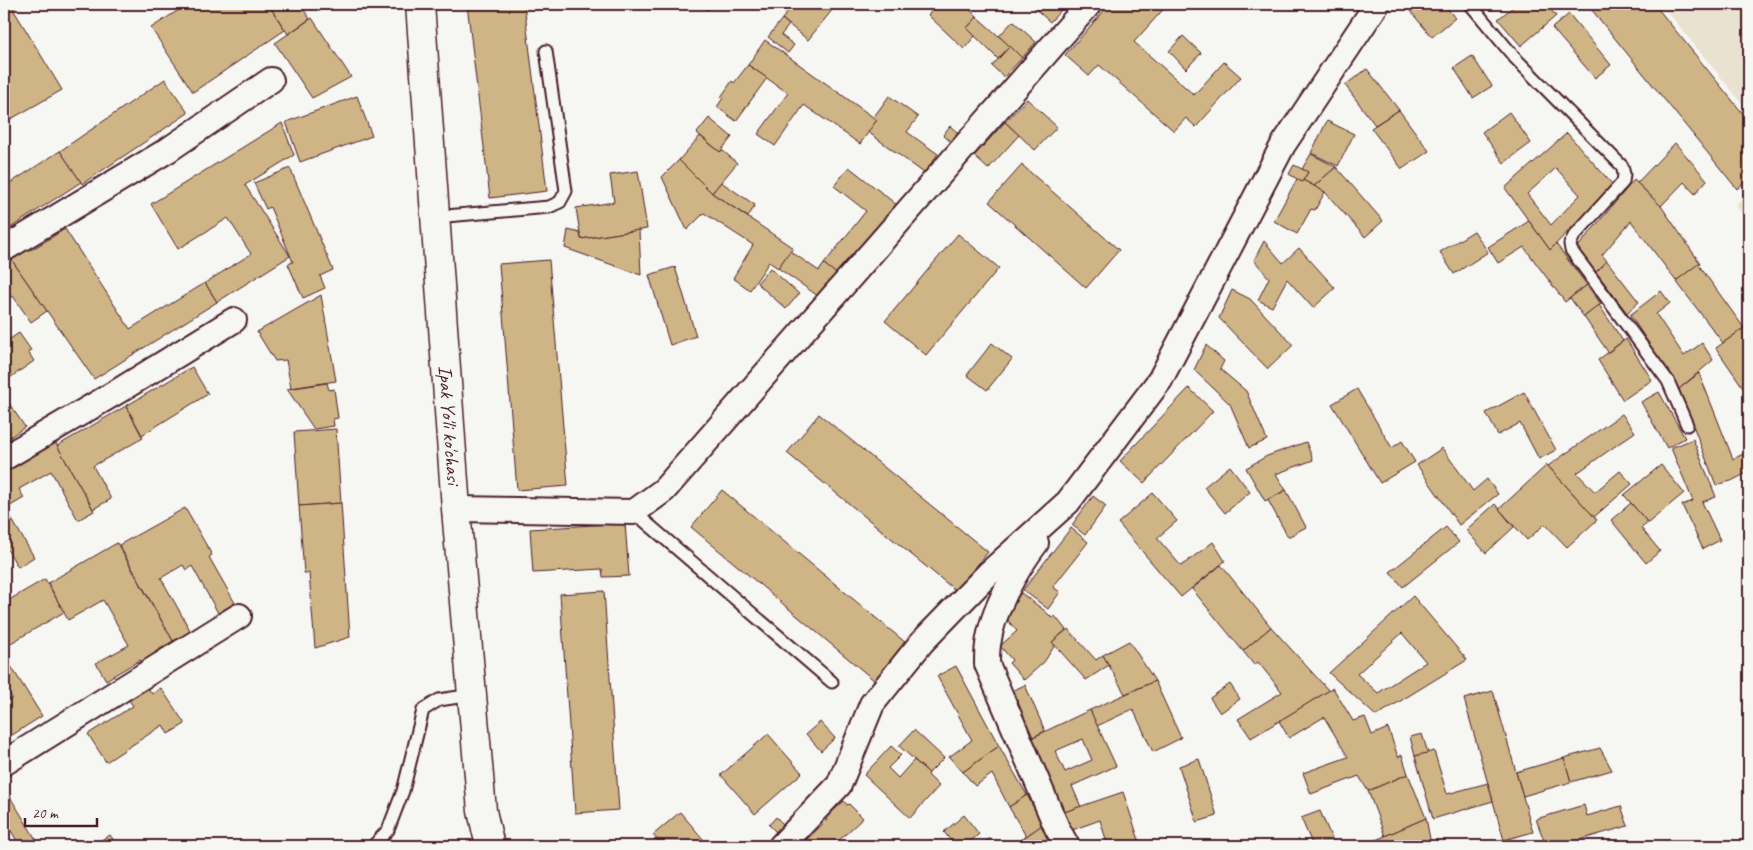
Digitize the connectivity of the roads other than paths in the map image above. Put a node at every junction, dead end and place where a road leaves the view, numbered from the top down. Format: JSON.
{"nodes":[{"id":1,"x":420,"y":4,"type":"edge"},
{"id":2,"x":1088,"y":4,"type":"edge"},
{"id":3,"x":1377,"y":4,"type":"edge"},
{"id":4,"x":1470,"y":4,"type":"edge"},
{"id":5,"x":546,"y":51,"type":"dead end"},
{"id":6,"x":271,"y":80,"type":"dead end"},
{"id":7,"x":435,"y":217,"type":"junction"},
{"id":8,"x":4,"y":249,"type":"edge"},
{"id":9,"x":234,"y":320,"type":"dead end"},
{"id":10,"x":1688,"y":425,"type":"dead end"},
{"id":11,"x":4,"y":458,"type":"edge"},
{"id":12,"x":1068,"y":502,"type":"junction"},
{"id":13,"x":456,"y":509,"type":"junction"},
{"id":14,"x":634,"y":512,"type":"junction"},
{"id":15,"x":240,"y":616,"type":"dead end"},
{"id":16,"x":832,"y":682,"type":"dead end"},
{"id":17,"x":472,"y":695,"type":"junction"},
{"id":18,"x":4,"y":762,"type":"edge"},
{"id":19,"x":374,"y":845,"type":"dead end"},
{"id":20,"x":490,"y":846,"type":"edge"},
{"id":21,"x":781,"y":846,"type":"edge"},
{"id":22,"x":1066,"y":846,"type":"edge"}],
"edges":[{"from":1,"to":7,"type":"main road","name":"Ipak Yo'li ko'chasi"},
{"from":2,"to":14,"type":"street"},
{"from":3,"to":12,"type":"street"},
{"from":4,"to":10,"type":"lane"},
{"from":5,"to":7,"type":"lane"},
{"from":6,"to":8,"type":"street"},
{"from":7,"to":13,"type":"main road","name":"Ipak Yo'li ko'chasi"},
{"from":9,"to":11,"type":"street"},
{"from":12,"to":21,"type":"street"},
{"from":12,"to":22,"type":"street"},
{"from":13,"to":14,"type":"street"},
{"from":13,"to":17,"type":"main road","name":"Ipak Yo'li ko'chasi"},
{"from":14,"to":16,"type":"lane"},
{"from":15,"to":18,"type":"street"},
{"from":17,"to":19,"type":"lane"},
{"from":17,"to":20,"type":"main road","name":"Ipak Yo'li ko'chasi"}]}
